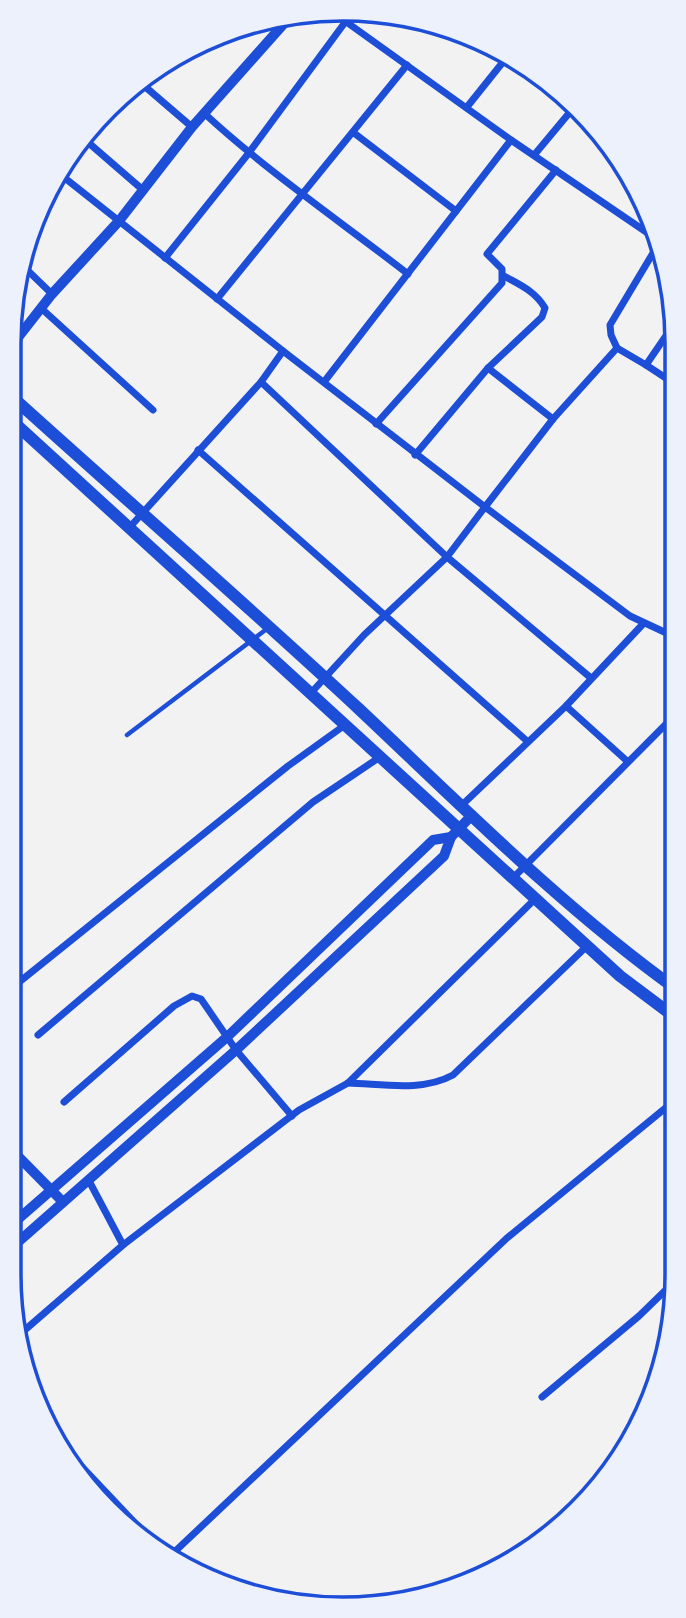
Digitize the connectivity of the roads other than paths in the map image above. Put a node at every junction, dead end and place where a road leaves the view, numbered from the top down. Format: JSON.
{"nodes":[{"id":1,"x":346,"y":21,"type":"joint"},
{"id":2,"x":281,"y":27,"type":"edge"},
{"id":3,"x":502,"y":63,"type":"edge"},
{"id":4,"x":407,"y":65,"type":"junction"},
{"id":5,"x":147,"y":88,"type":"edge"},
{"id":6,"x":467,"y":107,"type":"junction"},
{"id":7,"x":569,"y":113,"type":"edge"},
{"id":8,"x":205,"y":114,"type":"junction"},
{"id":9,"x":191,"y":127,"type":"junction"},
{"id":10,"x":354,"y":132,"type":"junction"},
{"id":11,"x":511,"y":140,"type":"junction"},
{"id":12,"x":90,"y":144,"type":"edge"},
{"id":13,"x":248,"y":154,"type":"junction"},
{"id":14,"x":535,"y":154,"type":"junction"},
{"id":15,"x":556,"y":170,"type":"junction"},
{"id":16,"x":66,"y":179,"type":"edge"},
{"id":17,"x":143,"y":190,"type":"junction"},
{"id":18,"x":304,"y":193,"type":"junction"},
{"id":19,"x":456,"y":211,"type":"junction"},
{"id":20,"x":119,"y":220,"type":"junction"},
{"id":21,"x":645,"y":231,"type":"edge"},
{"id":22,"x":652,"y":255,"type":"edge"},
{"id":23,"x":165,"y":258,"type":"junction"},
{"id":24,"x":29,"y":272,"type":"edge"},
{"id":25,"x":408,"y":274,"type":"junction"},
{"id":26,"x":504,"y":275,"type":"junction"},
{"id":27,"x":52,"y":294,"type":"junction"},
{"id":28,"x":217,"y":299,"type":"junction"},
{"id":29,"x":42,"y":309,"type":"junction"},
{"id":30,"x":21,"y":334,"type":"edge"},
{"id":31,"x":665,"y":338,"type":"edge"},
{"id":32,"x":617,"y":348,"type":"junction"},
{"id":33,"x":283,"y":351,"type":"junction"},
{"id":34,"x":646,"y":365,"type":"junction"},
{"id":35,"x":488,"y":368,"type":"junction"},
{"id":36,"x":665,"y":377,"type":"edge"},
{"id":37,"x":261,"y":382,"type":"junction"},
{"id":38,"x":324,"y":382,"type":"junction"},
{"id":39,"x":21,"y":405,"type":"edge"},
{"id":40,"x":153,"y":410,"type":"dead end"},
{"id":41,"x":553,"y":419,"type":"junction"},
{"id":42,"x":376,"y":424,"type":"junction"},
{"id":43,"x":21,"y":429,"type":"edge"},
{"id":44,"x":198,"y":450,"type":"junction"},
{"id":45,"x":415,"y":455,"type":"junction"},
{"id":46,"x":485,"y":507,"type":"junction"},
{"id":47,"x":141,"y":514,"type":"junction"},
{"id":48,"x":129,"y":528,"type":"junction"},
{"id":49,"x":447,"y":557,"type":"junction"},
{"id":50,"x":384,"y":616,"type":"junction"},
{"id":51,"x":643,"y":624,"type":"junction"},
{"id":52,"x":269,"y":628,"type":"junction"},
{"id":53,"x":665,"y":632,"type":"edge"},
{"id":54,"x":253,"y":642,"type":"junction"},
{"id":55,"x":325,"y":678,"type":"junction"},
{"id":56,"x":591,"y":678,"type":"junction"},
{"id":57,"x":310,"y":694,"type":"junction"},
{"id":58,"x":566,"y":706,"type":"junction"},
{"id":59,"x":665,"y":724,"type":"edge"},
{"id":60,"x":345,"y":725,"type":"junction"},
{"id":61,"x":127,"y":736,"type":"dead end"},
{"id":62,"x":527,"y":741,"type":"junction"},
{"id":63,"x":380,"y":757,"type":"junction"},
{"id":64,"x":627,"y":761,"type":"junction"},
{"id":65,"x":462,"y":805,"type":"junction"},
{"id":66,"x":472,"y":815,"type":"junction"},
{"id":67,"x":455,"y":832,"type":"junction"},
{"id":68,"x":527,"y":864,"type":"junction"},
{"id":69,"x":513,"y":878,"type":"junction"},
{"id":70,"x":535,"y":899,"type":"junction"},
{"id":71,"x":587,"y":946,"type":"junction"},
{"id":72,"x":21,"y":981,"type":"edge"},
{"id":73,"x":665,"y":981,"type":"edge"},
{"id":74,"x":665,"y":1009,"type":"edge"},
{"id":75,"x":38,"y":1035,"type":"dead end"},
{"id":76,"x":227,"y":1037,"type":"junction"},
{"id":77,"x":236,"y":1051,"type":"junction"},
{"id":78,"x":348,"y":1083,"type":"junction"},
{"id":79,"x":64,"y":1102,"type":"dead end"},
{"id":80,"x":665,"y":1108,"type":"edge"},
{"id":81,"x":292,"y":1116,"type":"junction"},
{"id":82,"x":21,"y":1159,"type":"edge"},
{"id":83,"x":88,"y":1179,"type":"junction"},
{"id":84,"x":50,"y":1189,"type":"junction"},
{"id":85,"x":63,"y":1202,"type":"junction"},
{"id":86,"x":21,"y":1216,"type":"edge"},
{"id":87,"x":21,"y":1239,"type":"edge"},
{"id":88,"x":123,"y":1245,"type":"junction"},
{"id":89,"x":664,"y":1291,"type":"edge"},
{"id":90,"x":26,"y":1329,"type":"edge"},
{"id":91,"x":542,"y":1397,"type":"dead end"},
{"id":92,"x":178,"y":1551,"type":"edge"}],
"edges":[{"from":1,"to":4,"type":"street"},
{"from":1,"to":13,"type":"street"},
{"from":2,"to":8,"type":"street"},
{"from":3,"to":6,"type":"street"},
{"from":4,"to":6,"type":"street"},
{"from":4,"to":10,"type":"street"},
{"from":5,"to":9,"type":"street"},
{"from":6,"to":11,"type":"street"},
{"from":7,"to":14,"type":"street"},
{"from":8,"to":9,"type":"street"},
{"from":8,"to":13,"type":"street"},
{"from":9,"to":17,"type":"street"},
{"from":10,"to":18,"type":"street"},
{"from":10,"to":19,"type":"street"},
{"from":11,"to":14,"type":"street"},
{"from":11,"to":19,"type":"street"},
{"from":12,"to":17,"type":"street"},
{"from":13,"to":18,"type":"street"},
{"from":13,"to":23,"type":"street"},
{"from":14,"to":15,"type":"street"},
{"from":15,"to":21,"type":"street"},
{"from":15,"to":26,"type":"street"},
{"from":16,"to":20,"type":"street"},
{"from":17,"to":20,"type":"street"},
{"from":18,"to":25,"type":"street"},
{"from":18,"to":28,"type":"street"},
{"from":19,"to":25,"type":"street"},
{"from":20,"to":23,"type":"street"},
{"from":20,"to":27,"type":"street"},
{"from":22,"to":32,"type":"street"},
{"from":23,"to":28,"type":"street"},
{"from":24,"to":27,"type":"street"},
{"from":25,"to":38,"type":"street"},
{"from":26,"to":35,"type":"street"},
{"from":26,"to":42,"type":"street"},
{"from":27,"to":29,"type":"street"},
{"from":28,"to":33,"type":"street"},
{"from":29,"to":30,"type":"street"},
{"from":29,"to":40,"type":"street"},
{"from":31,"to":34,"type":"street"},
{"from":32,"to":34,"type":"street"},
{"from":32,"to":41,"type":"street"},
{"from":33,"to":37,"type":"street"},
{"from":33,"to":38,"type":"street"},
{"from":34,"to":36,"type":"street"},
{"from":35,"to":41,"type":"street"},
{"from":35,"to":45,"type":"street"},
{"from":37,"to":44,"type":"street"},
{"from":37,"to":49,"type":"street"},
{"from":38,"to":42,"type":"street"},
{"from":39,"to":47,"type":"main road"},
{"from":41,"to":46,"type":"street"},
{"from":42,"to":45,"type":"street"},
{"from":43,"to":48,"type":"main road"},
{"from":44,"to":47,"type":"street"},
{"from":44,"to":50,"type":"street"},
{"from":45,"to":46,"type":"street"},
{"from":46,"to":49,"type":"street"},
{"from":46,"to":51,"type":"street"},
{"from":47,"to":48,"type":"street"},
{"from":47,"to":52,"type":"main road"},
{"from":48,"to":54,"type":"main road"},
{"from":49,"to":50,"type":"street"},
{"from":49,"to":56,"type":"street"},
{"from":50,"to":55,"type":"street"},
{"from":50,"to":62,"type":"street"},
{"from":51,"to":53,"type":"street"},
{"from":51,"to":56,"type":"street"},
{"from":52,"to":54,"type":"lane"},
{"from":52,"to":55,"type":"main road"},
{"from":54,"to":57,"type":"main road"},
{"from":54,"to":61,"type":"lane"},
{"from":55,"to":57,"type":"street"},
{"from":55,"to":65,"type":"main road"},
{"from":56,"to":58,"type":"street"},
{"from":57,"to":60,"type":"main road"},
{"from":58,"to":62,"type":"street"},
{"from":58,"to":64,"type":"street"},
{"from":59,"to":64,"type":"street"},
{"from":60,"to":63,"type":"main road"},
{"from":60,"to":72,"type":"street"},
{"from":62,"to":65,"type":"street"},
{"from":63,"to":67,"type":"main road"},
{"from":63,"to":75,"type":"street"},
{"from":64,"to":68,"type":"street"},
{"from":65,"to":66,"type":"main road"},
{"from":66,"to":67,"type":"street"},
{"from":66,"to":68,"type":"main road"},
{"from":67,"to":69,"type":"main road"},
{"from":67,"to":76,"type":"street"},
{"from":67,"to":77,"type":"street"},
{"from":68,"to":69,"type":"street"},
{"from":68,"to":73,"type":"main road"},
{"from":69,"to":70,"type":"main road"},
{"from":70,"to":71,"type":"main road"},
{"from":70,"to":78,"type":"street"},
{"from":71,"to":74,"type":"main road"},
{"from":71,"to":78,"type":"street"},
{"from":76,"to":77,"type":"street"},
{"from":76,"to":79,"type":"street"},
{"from":76,"to":84,"type":"street"},
{"from":77,"to":81,"type":"street"},
{"from":77,"to":83,"type":"street"},
{"from":78,"to":81,"type":"street"},
{"from":80,"to":92,"type":"street"},
{"from":81,"to":88,"type":"street"},
{"from":82,"to":84,"type":"street"},
{"from":83,"to":85,"type":"street"},
{"from":83,"to":88,"type":"street"},
{"from":84,"to":85,"type":"street"},
{"from":84,"to":86,"type":"street"},
{"from":85,"to":87,"type":"street"},
{"from":88,"to":90,"type":"street"},
{"from":89,"to":91,"type":"street"}]}
